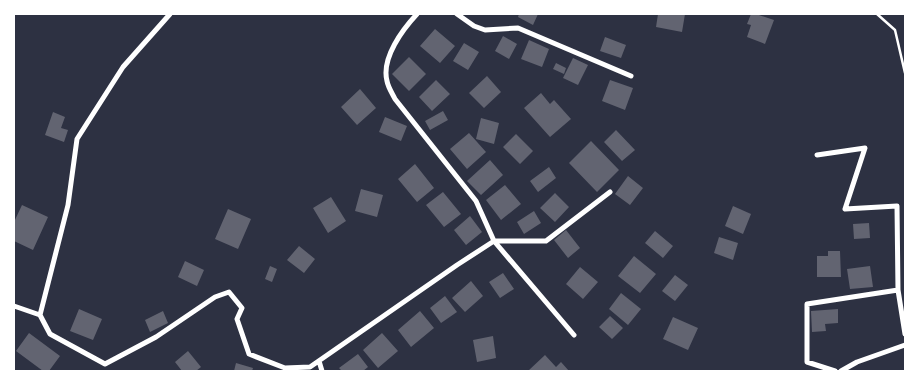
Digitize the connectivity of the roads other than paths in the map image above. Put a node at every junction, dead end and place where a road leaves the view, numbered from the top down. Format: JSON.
{"nodes":[{"id":1,"x":170,"y":14,"type":"edge"},
{"id":2,"x":416,"y":14,"type":"edge"},
{"id":3,"x":457,"y":14,"type":"edge"},
{"id":4,"x":632,"y":76,"type":"dead end"},
{"id":5,"x":817,"y":155,"type":"dead end"},
{"id":6,"x":610,"y":192,"type":"dead end"},
{"id":7,"x":494,"y":241,"type":"junction"},
{"id":8,"x":898,"y":290,"type":"junction"},
{"id":9,"x":14,"y":306,"type":"edge"},
{"id":10,"x":40,"y":315,"type":"junction"},
{"id":11,"x":905,"y":334,"type":"edge"},
{"id":12,"x":574,"y":335,"type":"dead end"},
{"id":13,"x":905,"y":345,"type":"edge"},
{"id":14,"x":319,"y":361,"type":"junction"},
{"id":15,"x":309,"y":369,"type":"edge"},
{"id":16,"x":322,"y":371,"type":"edge"},
{"id":17,"x":835,"y":371,"type":"edge"},
{"id":18,"x":841,"y":371,"type":"edge"}],
"edges":[{"from":1,"to":10,"type":"street"},
{"from":2,"to":7,"type":"street"},
{"from":3,"to":4,"type":"street"},
{"from":5,"to":8,"type":"street"},
{"from":6,"to":7,"type":"street"},
{"from":7,"to":12,"type":"street"},
{"from":7,"to":14,"type":"street"},
{"from":8,"to":11,"type":"street"},
{"from":8,"to":17,"type":"street"},
{"from":9,"to":10,"type":"street"},
{"from":10,"to":15,"type":"street"},
{"from":13,"to":18,"type":"street"},
{"from":14,"to":15,"type":"street"},
{"from":14,"to":16,"type":"street"}]}
